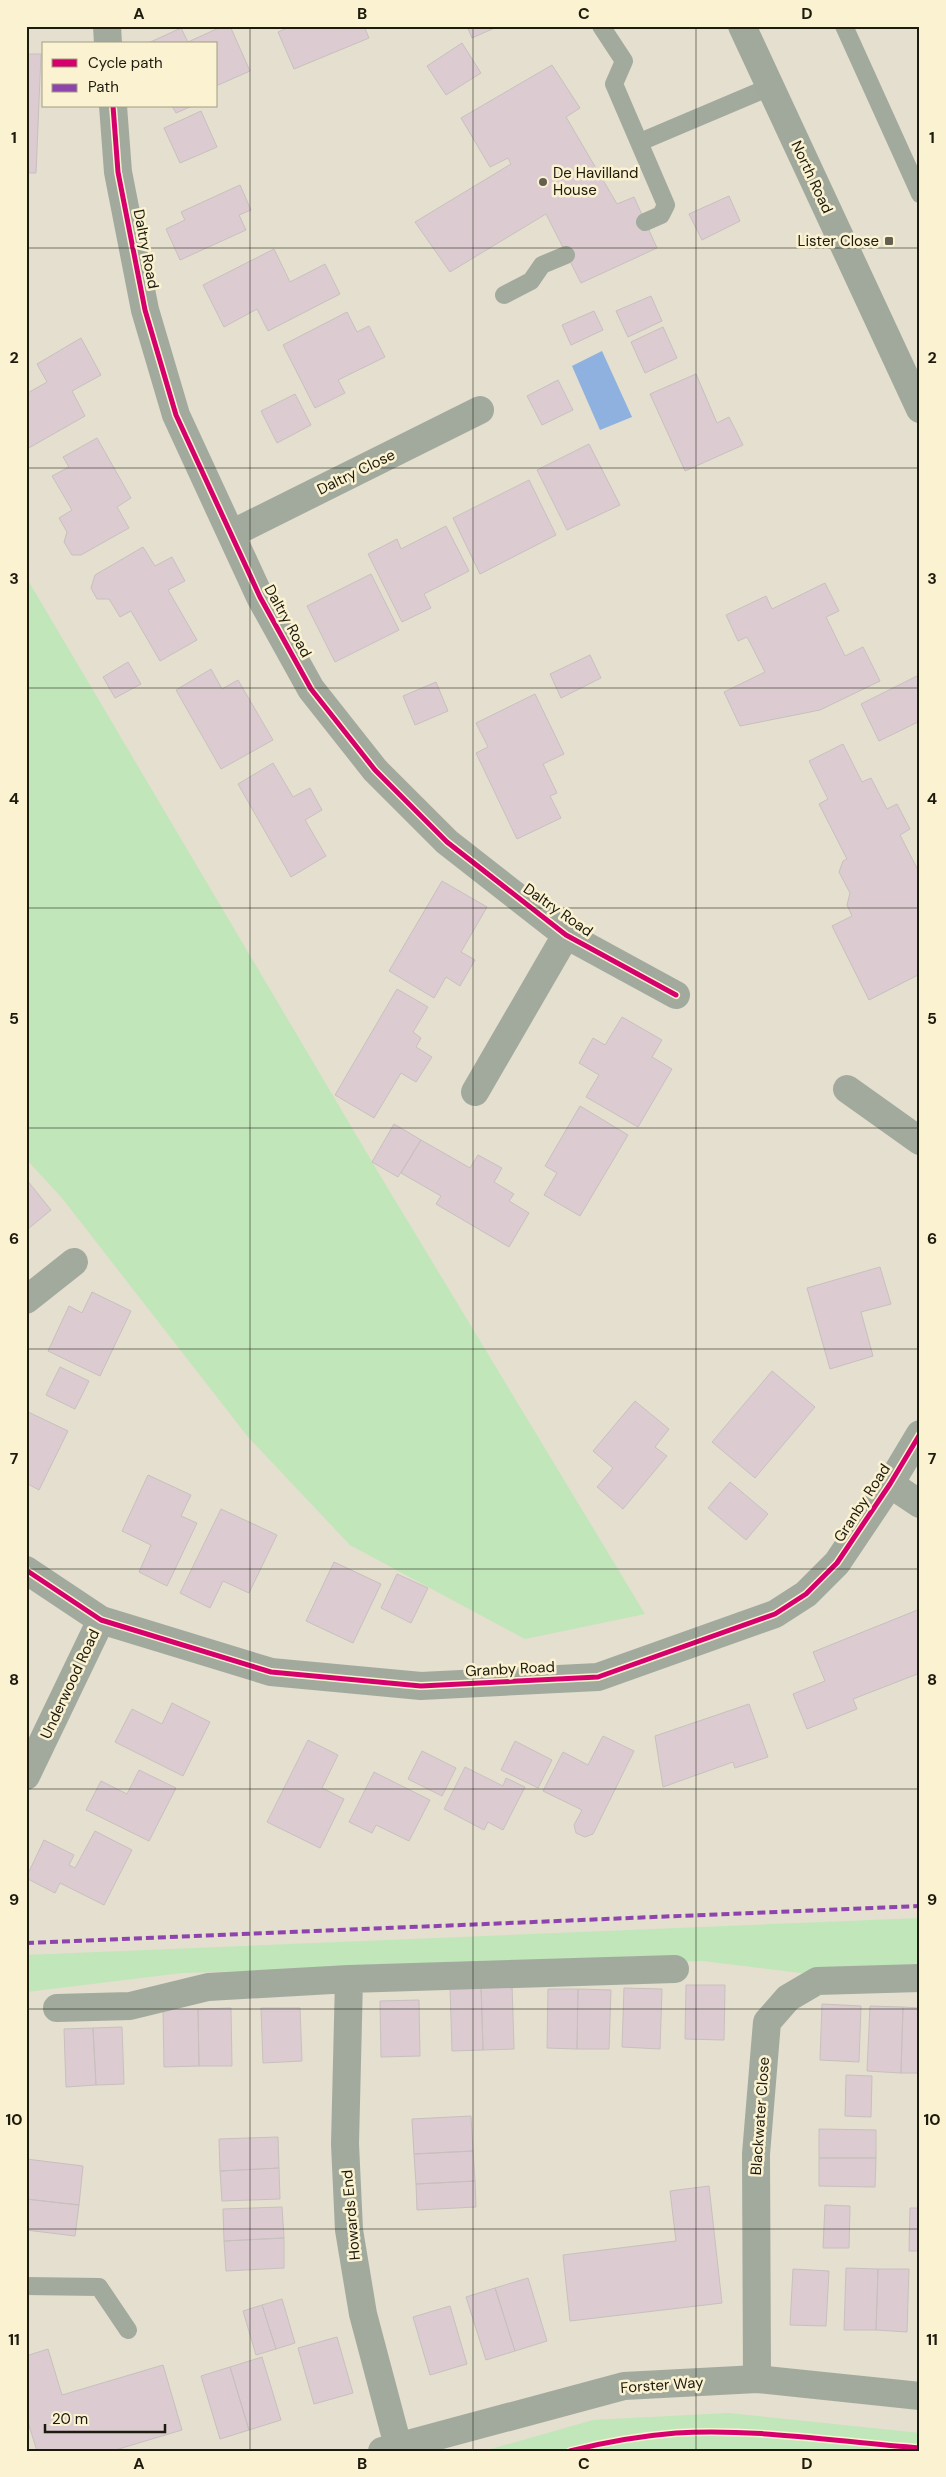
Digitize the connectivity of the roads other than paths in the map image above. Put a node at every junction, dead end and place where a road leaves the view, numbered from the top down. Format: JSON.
{"nodes":[{"id":1,"x":107,"y":26,"type":"edge"},
{"id":2,"x":601,"y":26,"type":"edge"},
{"id":3,"x":742,"y":26,"type":"edge"},
{"id":4,"x":844,"y":26,"type":"edge"},
{"id":5,"x":108,"y":42,"type":"edge"},
{"id":6,"x":770,"y":87,"type":"junction"},
{"id":7,"x":113,"y":108,"type":"edge"},
{"id":8,"x":640,"y":142,"type":"junction"},
{"id":9,"x":920,"y":194,"type":"edge"},
{"id":10,"x":645,"y":222,"type":"dead end"},
{"id":11,"x":566,"y":256,"type":"dead end"},
{"id":12,"x":504,"y":295,"type":"dead end"},
{"id":13,"x":920,"y":409,"type":"edge"},
{"id":14,"x":480,"y":410,"type":"dead end"},
{"id":15,"x":231,"y":534,"type":"junction"},
{"id":16,"x":566,"y":935,"type":"junction"},
{"id":17,"x":676,"y":995,"type":"dead end"},
{"id":18,"x":846,"y":1089,"type":"dead end"},
{"id":19,"x":474,"y":1092,"type":"dead end"},
{"id":20,"x":920,"y":1141,"type":"edge"},
{"id":21,"x":74,"y":1262,"type":"dead end"},
{"id":22,"x":26,"y":1300,"type":"edge"},
{"id":23,"x":920,"y":1434,"type":"edge"},
{"id":24,"x":890,"y":1484,"type":"junction"},
{"id":25,"x":920,"y":1504,"type":"edge"},
{"id":26,"x":26,"y":1570,"type":"edge"},
{"id":27,"x":101,"y":1620,"type":"junction"},
{"id":28,"x":26,"y":1776,"type":"edge"},
{"id":29,"x":675,"y":1969,"type":"dead end"},
{"id":30,"x":920,"y":1978,"type":"edge"},
{"id":31,"x":349,"y":1979,"type":"junction"},
{"id":32,"x":57,"y":2008,"type":"dead end"},
{"id":33,"x":26,"y":2286,"type":"edge"},
{"id":34,"x":128,"y":2330,"type":"dead end"},
{"id":35,"x":757,"y":2379,"type":"junction"},
{"id":36,"x":920,"y":2396,"type":"edge"},
{"id":37,"x":390,"y":2448,"type":"edge"}],
"edges":[{"from":1,"to":5,"type":"street"},
{"from":2,"to":8,"type":"lane"},
{"from":3,"to":6,"type":"main road","name":"North Road"},
{"from":4,"to":9,"type":"lane"},
{"from":6,"to":8,"type":"lane"},
{"from":6,"to":13,"type":"main road","name":"North Road"},
{"from":7,"to":15,"type":"street","name":"Daltry Road"},
{"from":8,"to":10,"type":"lane"},
{"from":11,"to":12,"type":"lane"},
{"from":14,"to":15,"type":"street","name":"Daltry Close"},
{"from":15,"to":16,"type":"street","name":"Daltry Road"},
{"from":16,"to":17,"type":"street","name":"Daltry Road"},
{"from":16,"to":19,"type":"street","name":"Daltry Road"},
{"from":18,"to":20,"type":"street"},
{"from":21,"to":22,"type":"street"},
{"from":23,"to":24,"type":"street","name":"Granby Road"},
{"from":24,"to":25,"type":"street","name":"Granby Road"},
{"from":24,"to":27,"type":"street","name":"Granby Road"},
{"from":26,"to":27,"type":"street","name":"Granby Road"},
{"from":27,"to":28,"type":"street","name":"Underwood Road"},
{"from":29,"to":31,"type":"street"},
{"from":30,"to":35,"type":"street","name":"Blackwater Close"},
{"from":31,"to":32,"type":"street"},
{"from":31,"to":37,"type":"street","name":"Howards End"},
{"from":33,"to":34,"type":"lane"},
{"from":35,"to":36,"type":"street","name":"Forster Way"},
{"from":35,"to":37,"type":"street","name":"Forster Way"}]}
